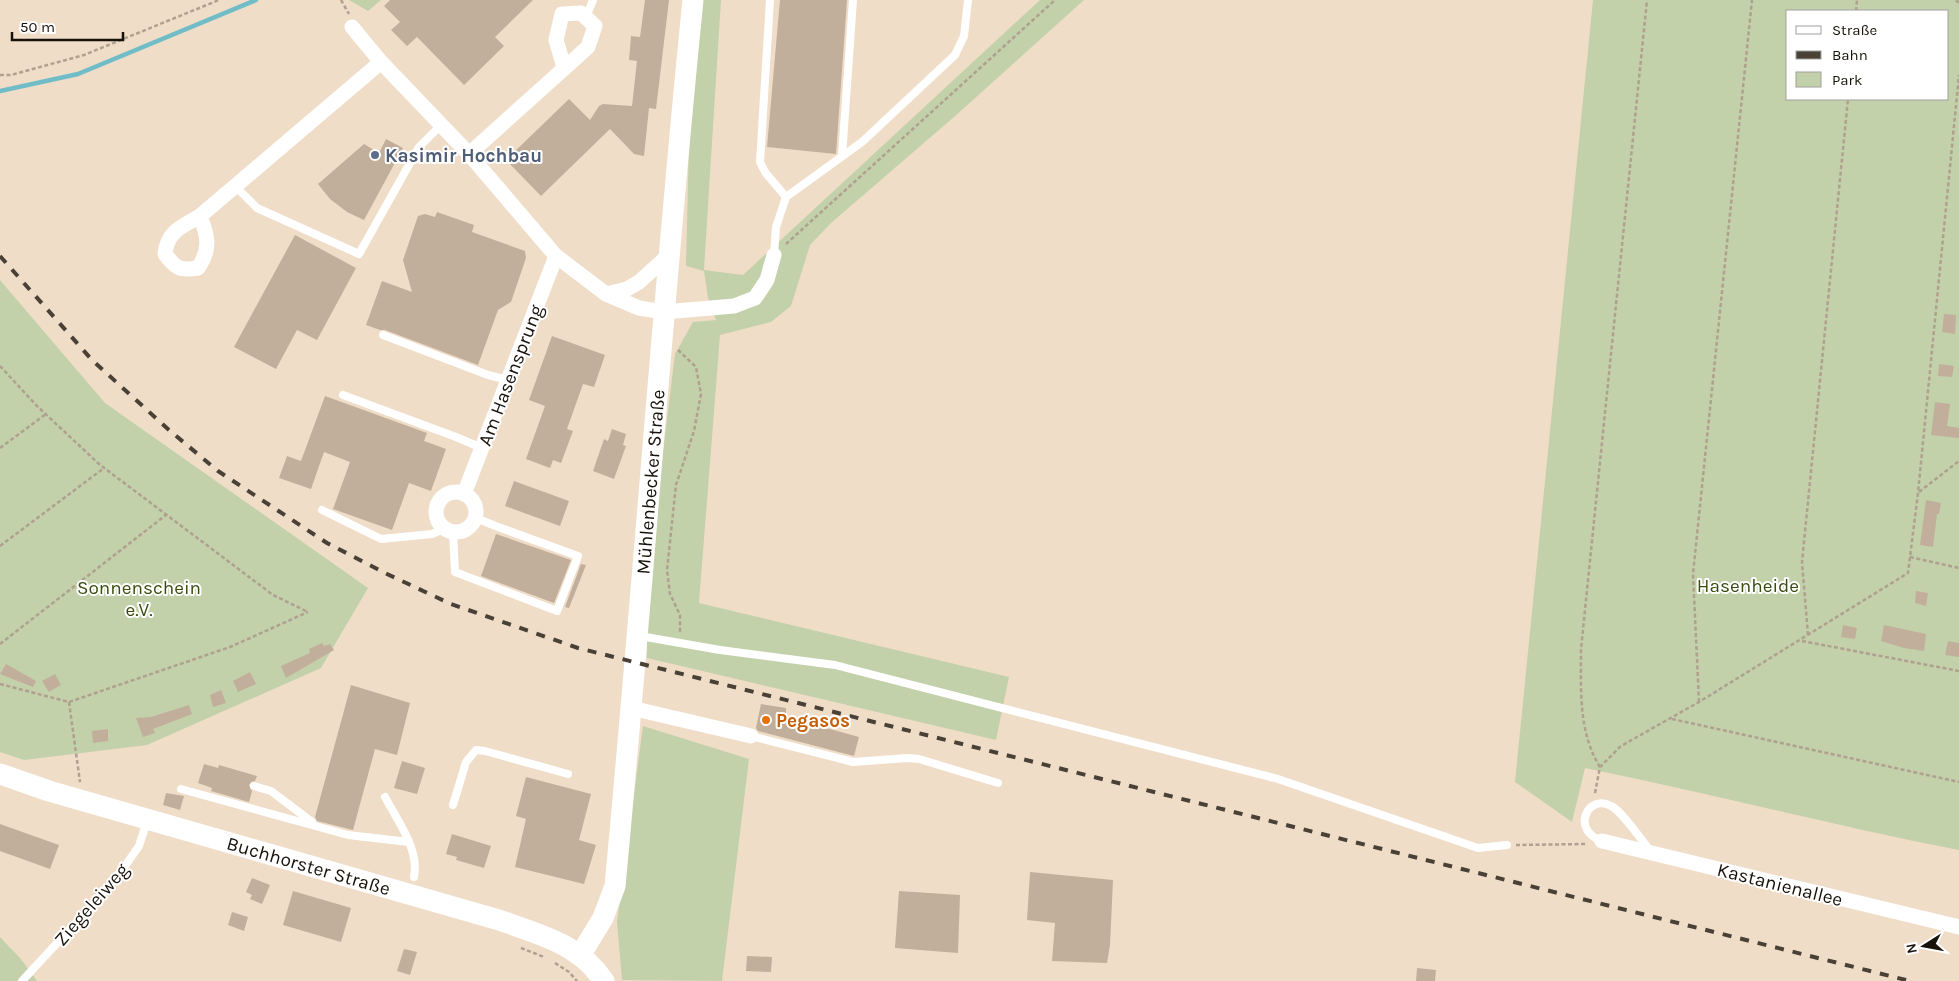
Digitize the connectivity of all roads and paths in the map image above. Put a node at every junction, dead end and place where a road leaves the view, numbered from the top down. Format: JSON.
{"nodes":[{"id":1,"x":219,"y":0,"type":"edge"},
{"id":2,"x":593,"y":0,"type":"edge"},
{"id":3,"x":693,"y":0,"type":"edge"},
{"id":4,"x":770,"y":0,"type":"edge"},
{"id":5,"x":853,"y":0,"type":"edge"},
{"id":6,"x":968,"y":0,"type":"edge"},
{"id":7,"x":1055,"y":0,"type":"edge"},
{"id":8,"x":1647,"y":0,"type":"edge"},
{"id":9,"x":1752,"y":0,"type":"edge"},
{"id":10,"x":1956,"y":0,"type":"edge"},
{"id":11,"x":1959,"y":3,"type":"edge"},
{"id":12,"x":586,"y":17,"type":"junction"},
{"id":13,"x":352,"y":27,"type":"dead end"},
{"id":14,"x":381,"y":62,"type":"junction"},
{"id":15,"x":564,"y":67,"type":"junction"},
{"id":16,"x":0,"y":75,"type":"edge"},
{"id":17,"x":1959,"y":78,"type":"edge"},
{"id":18,"x":1848,"y":100,"type":"edge"},
{"id":19,"x":441,"y":125,"type":"junction"},
{"id":20,"x":469,"y":154,"type":"junction"},
{"id":21,"x":842,"y":156,"type":"junction"},
{"id":22,"x":235,"y":186,"type":"junction"},
{"id":23,"x":786,"y":197,"type":"junction"},
{"id":24,"x":200,"y":216,"type":"dead end"},
{"id":25,"x":669,"y":255,"type":"junction"},
{"id":26,"x":774,"y":255,"type":"junction"},
{"id":27,"x":556,"y":256,"type":"junction"},
{"id":28,"x":606,"y":294,"type":"junction"},
{"id":29,"x":664,"y":312,"type":"junction"},
{"id":30,"x":383,"y":335,"type":"dead end"},
{"id":31,"x":661,"y":342,"type":"junction"},
{"id":32,"x":0,"y":366,"type":"edge"},
{"id":33,"x":508,"y":380,"type":"junction"},
{"id":34,"x":343,"y":395,"type":"dead end"},
{"id":35,"x":46,"y":414,"type":"junction"},
{"id":36,"x":0,"y":448,"type":"edge"},
{"id":37,"x":482,"y":448,"type":"junction"},
{"id":38,"x":1959,"y":461,"type":"edge"},
{"id":39,"x":104,"y":468,"type":"junction"},
{"id":40,"x":1918,"y":493,"type":"junction"},
{"id":41,"x":464,"y":494,"type":"junction"},
{"id":42,"x":322,"y":510,"type":"dead end"},
{"id":43,"x":166,"y":515,"type":"junction"},
{"id":44,"x":476,"y":518,"type":"junction"},
{"id":45,"x":449,"y":530,"type":"junction"},
{"id":46,"x":0,"y":546,"type":"edge"},
{"id":47,"x":1910,"y":557,"type":"junction"},
{"id":48,"x":1959,"y":568,"type":"edge"},
{"id":49,"x":638,"y":636,"type":"junction"},
{"id":50,"x":1808,"y":636,"type":"junction"},
{"id":51,"x":1800,"y":640,"type":"junction"},
{"id":52,"x":679,"y":642,"type":"junction"},
{"id":53,"x":0,"y":644,"type":"edge"},
{"id":54,"x":1959,"y":671,"type":"edge"},
{"id":55,"x":0,"y":684,"type":"edge"},
{"id":56,"x":69,"y":702,"type":"junction"},
{"id":57,"x":1699,"y":702,"type":"junction"},
{"id":58,"x":631,"y":708,"type":"junction"},
{"id":59,"x":1671,"y":718,"type":"junction"},
{"id":60,"x":751,"y":736,"type":"joint"},
{"id":61,"x":1600,"y":767,"type":"junction"},
{"id":62,"x":0,"y":774,"type":"edge"},
{"id":63,"x":568,"y":774,"type":"dead end"},
{"id":64,"x":1959,"y":782,"type":"edge"},
{"id":65,"x":998,"y":783,"type":"dead end"},
{"id":66,"x":254,"y":786,"type":"dead end"},
{"id":67,"x":1596,"y":786,"type":"dead end"},
{"id":68,"x":181,"y":789,"type":"dead end"},
{"id":69,"x":385,"y":797,"type":"dead end"},
{"id":70,"x":82,"y":800,"type":"junction"},
{"id":71,"x":453,"y":805,"type":"dead end"},
{"id":72,"x":147,"y":819,"type":"junction"},
{"id":73,"x":317,"y":826,"type":"junction"},
{"id":74,"x":1602,"y":841,"type":"junction"},
{"id":75,"x":408,"y":842,"type":"junction"},
{"id":76,"x":1506,"y":845,"type":"joint"},
{"id":77,"x":1652,"y":852,"type":"junction"},
{"id":78,"x":414,"y":877,"type":"dead end"},
{"id":79,"x":1959,"y":926,"type":"edge"},
{"id":80,"x":581,"y":954,"type":"junction"},
{"id":81,"x":22,"y":981,"type":"edge"},
{"id":82,"x":604,"y":981,"type":"edge"}],
"edges":[{"from":1,"to":16,"type":"path"},
{"from":2,"to":12,"type":"lane"},
{"from":3,"to":25,"type":"main road","name":"Mühlenbecker Straße"},
{"from":4,"to":23,"type":"lane"},
{"from":5,"to":21,"type":"lane"},
{"from":6,"to":21,"type":"lane"},
{"from":7,"to":26,"type":"path"},
{"from":8,"to":61,"type":"path"},
{"from":9,"to":57,"type":"path"},
{"from":10,"to":11,"type":"path"},
{"from":12,"to":15,"type":"street"},
{"from":12,"to":15,"type":"street"},
{"from":13,"to":14,"type":"street"},
{"from":14,"to":19,"type":"street"},
{"from":14,"to":22,"type":"street"},
{"from":15,"to":20,"type":"street"},
{"from":17,"to":40,"type":"path"},
{"from":18,"to":50,"type":"path"},
{"from":19,"to":20,"type":"street"},
{"from":19,"to":22,"type":"lane"},
{"from":20,"to":27,"type":"street"},
{"from":21,"to":23,"type":"lane"},
{"from":22,"to":24,"type":"street"},
{"from":23,"to":26,"type":"lane"},
{"from":25,"to":28,"type":"street"},
{"from":25,"to":29,"type":"main road","name":"Mühlenbecker Straße"},
{"from":26,"to":29,"type":"street"},
{"from":27,"to":28,"type":"street"},
{"from":27,"to":33,"type":"street","name":"Am Hasensprung"},
{"from":28,"to":29,"type":"street"},
{"from":29,"to":31,"type":"main road","name":"Mühlenbecker Straße"},
{"from":30,"to":33,"type":"lane"},
{"from":31,"to":49,"type":"main road","name":"Mühlenbecker Straße"},
{"from":31,"to":52,"type":"path"},
{"from":32,"to":35,"type":"path"},
{"from":33,"to":37,"type":"street","name":"Am Hasensprung"},
{"from":34,"to":37,"type":"lane"},
{"from":35,"to":36,"type":"path"},
{"from":35,"to":39,"type":"path"},
{"from":37,"to":41,"type":"street","name":"Am Hasensprung"},
{"from":38,"to":40,"type":"path"},
{"from":39,"to":43,"type":"path"},
{"from":39,"to":46,"type":"path"},
{"from":40,"to":47,"type":"path"},
{"from":41,"to":44,"type":"street"},
{"from":41,"to":45,"type":"street"},
{"from":42,"to":45,"type":"lane"},
{"from":43,"to":53,"type":"path"},
{"from":43,"to":56,"type":"path"},
{"from":44,"to":45,"type":"street"},
{"from":44,"to":45,"type":"lane"},
{"from":47,"to":48,"type":"path"},
{"from":47,"to":50,"type":"path"},
{"from":49,"to":52,"type":"lane"},
{"from":49,"to":58,"type":"main road","name":"Mühlenbecker Straße"},
{"from":50,"to":51,"type":"path"},
{"from":51,"to":54,"type":"path"},
{"from":51,"to":57,"type":"path"},
{"from":52,"to":76,"type":"lane"},
{"from":55,"to":56,"type":"path"},
{"from":56,"to":70,"type":"path"},
{"from":57,"to":59,"type":"path"},
{"from":58,"to":60,"type":"street"},
{"from":58,"to":80,"type":"main road","name":"Mühlenbecker Straße"},
{"from":59,"to":61,"type":"path"},
{"from":59,"to":64,"type":"path"},
{"from":60,"to":65,"type":"lane"},
{"from":61,"to":67,"type":"path"},
{"from":62,"to":70,"type":"main road","name":"Buchhorster Straße"},
{"from":63,"to":71,"type":"lane"},
{"from":66,"to":73,"type":"lane"},
{"from":68,"to":73,"type":"lane"},
{"from":69,"to":75,"type":"lane"},
{"from":70,"to":72,"type":"main road","name":"Buchhorster Straße"},
{"from":72,"to":80,"type":"main road","name":"Buchhorster Straße"},
{"from":72,"to":81,"type":"lane","name":"Ziegeleiweg"},
{"from":73,"to":75,"type":"lane"},
{"from":74,"to":76,"type":"path"},
{"from":74,"to":77,"type":"street","name":"Kastanienallee"},
{"from":74,"to":77,"type":"lane"},
{"from":75,"to":78,"type":"lane"},
{"from":77,"to":79,"type":"street","name":"Kastanienallee"},
{"from":80,"to":82,"type":"main road","name":"Buchhorster Straße"}]}
